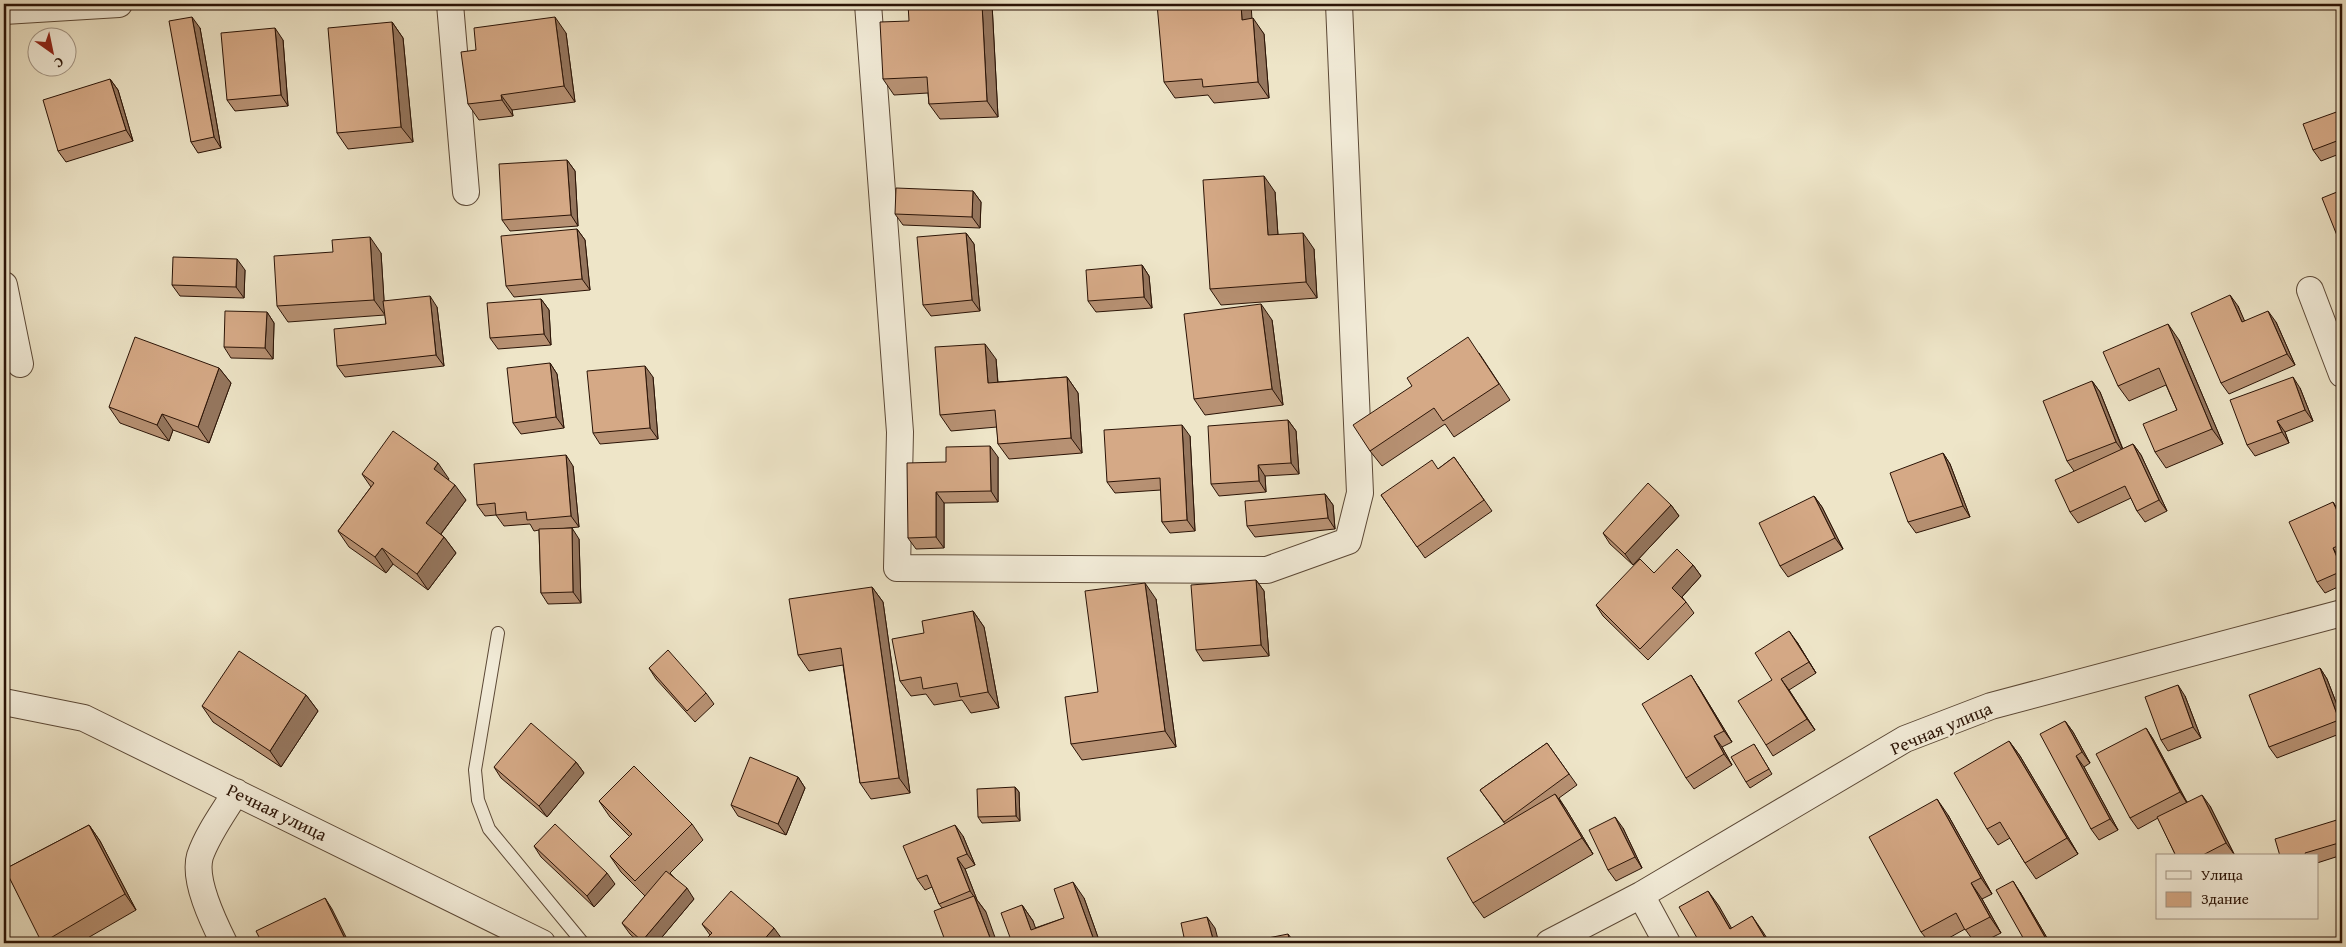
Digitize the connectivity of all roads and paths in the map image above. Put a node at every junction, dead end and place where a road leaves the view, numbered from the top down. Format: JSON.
{"nodes":[{"id":1,"x":119,"y":4,"type":"edge"},
{"id":2,"x":450,"y":4,"type":"edge"},
{"id":3,"x":868,"y":4,"type":"edge"},
{"id":4,"x":1339,"y":4,"type":"edge"},
{"id":5,"x":4,"y":11,"type":"edge"},
{"id":6,"x":466,"y":192,"type":"dead end"},
{"id":7,"x":4,"y":285,"type":"edge"},
{"id":8,"x":2310,"y":290,"type":"dead end"},
{"id":9,"x":20,"y":364,"type":"dead end"},
{"id":10,"x":2342,"y":374,"type":"edge"},
{"id":11,"x":2342,"y":612,"type":"edge"},
{"id":12,"x":498,"y":633,"type":"dead end"},
{"id":13,"x":4,"y":702,"type":"edge"},
{"id":14,"x":236,"y":792,"type":"junction"},
{"id":15,"x":1641,"y":895,"type":"junction"},
{"id":16,"x":224,"y":943,"type":"edge"},
{"id":17,"x":542,"y":943,"type":"edge"},
{"id":18,"x":583,"y":943,"type":"edge"},
{"id":19,"x":1549,"y":943,"type":"edge"},
{"id":20,"x":1667,"y":943,"type":"edge"}],
"edges":[{"from":1,"to":5,"type":"street"},
{"from":2,"to":6,"type":"street"},
{"from":3,"to":4,"type":"street"},
{"from":7,"to":9,"type":"street"},
{"from":8,"to":10,"type":"street"},
{"from":11,"to":15,"type":"street","name":"Речная улица"},
{"from":12,"to":18,"type":"lane"},
{"from":13,"to":14,"type":"street","name":"Речная улица"},
{"from":14,"to":16,"type":"street"},
{"from":14,"to":17,"type":"street","name":"Речная улица"},
{"from":15,"to":19,"type":"street","name":"Речная улица"},
{"from":15,"to":20,"type":"street"}]}
